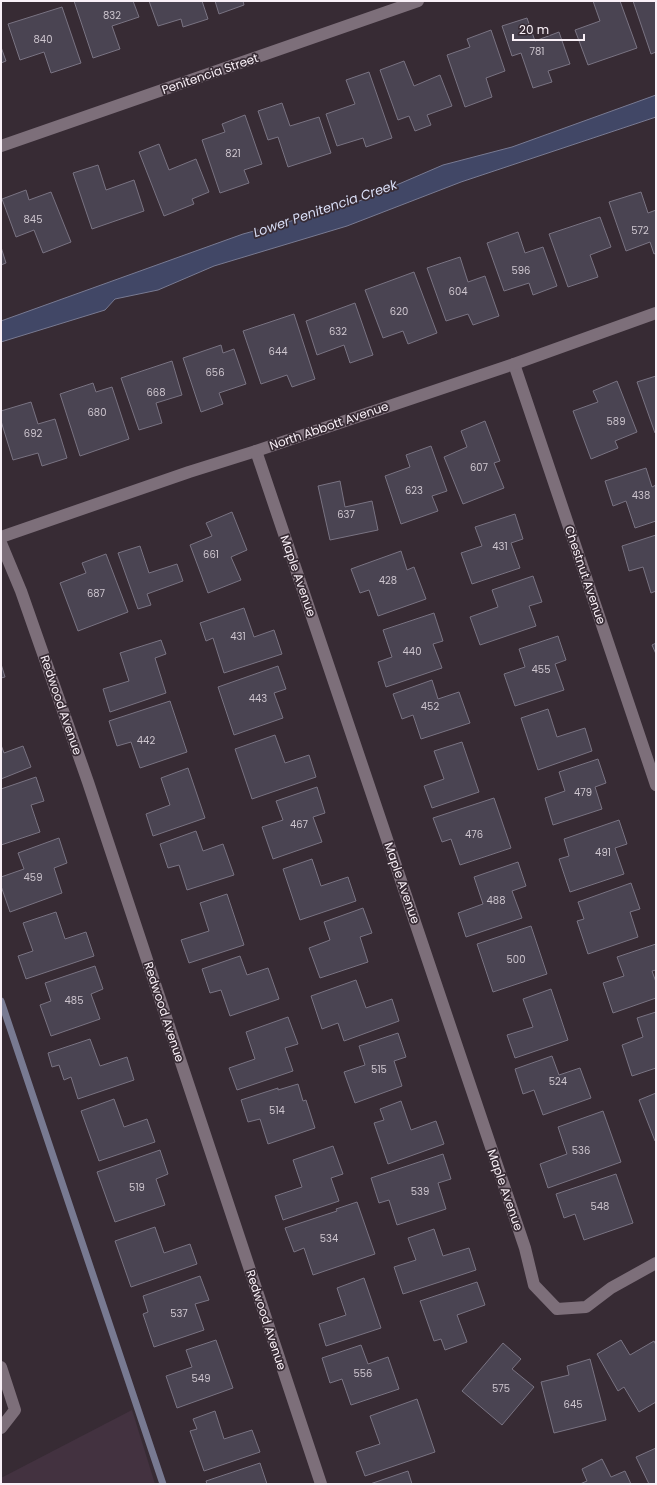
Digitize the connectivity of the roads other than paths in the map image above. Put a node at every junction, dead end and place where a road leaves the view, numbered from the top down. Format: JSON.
{"nodes":[{"id":1,"x":418,"y":1,"type":"edge"},
{"id":2,"x":1,"y":146,"type":"edge"},
{"id":3,"x":656,"y":313,"type":"edge"},
{"id":4,"x":514,"y":364,"type":"junction"},
{"id":5,"x":256,"y":451,"type":"junction"},
{"id":6,"x":1,"y":537,"type":"edge"},
{"id":7,"x":1,"y":543,"type":"edge"},
{"id":8,"x":656,"y":785,"type":"edge"},
{"id":9,"x":656,"y":1263,"type":"edge"},
{"id":10,"x":1,"y":1367,"type":"edge"},
{"id":11,"x":1,"y":1428,"type":"edge"},
{"id":12,"x":321,"y":1484,"type":"edge"}],
"edges":[{"from":1,"to":2,"type":"street","name":"Penitencia Street"},
{"from":3,"to":4,"type":"street","name":"North Abbott Avenue"},
{"from":4,"to":5,"type":"street","name":"North Abbott Avenue"},
{"from":4,"to":8,"type":"street","name":"Chestnut Avenue"},
{"from":5,"to":6,"type":"street","name":"North Abbott Avenue"},
{"from":5,"to":9,"type":"street","name":"Maple Avenue"},
{"from":7,"to":12,"type":"street","name":"Redwood Avenue"},
{"from":10,"to":11,"type":"street"}]}
